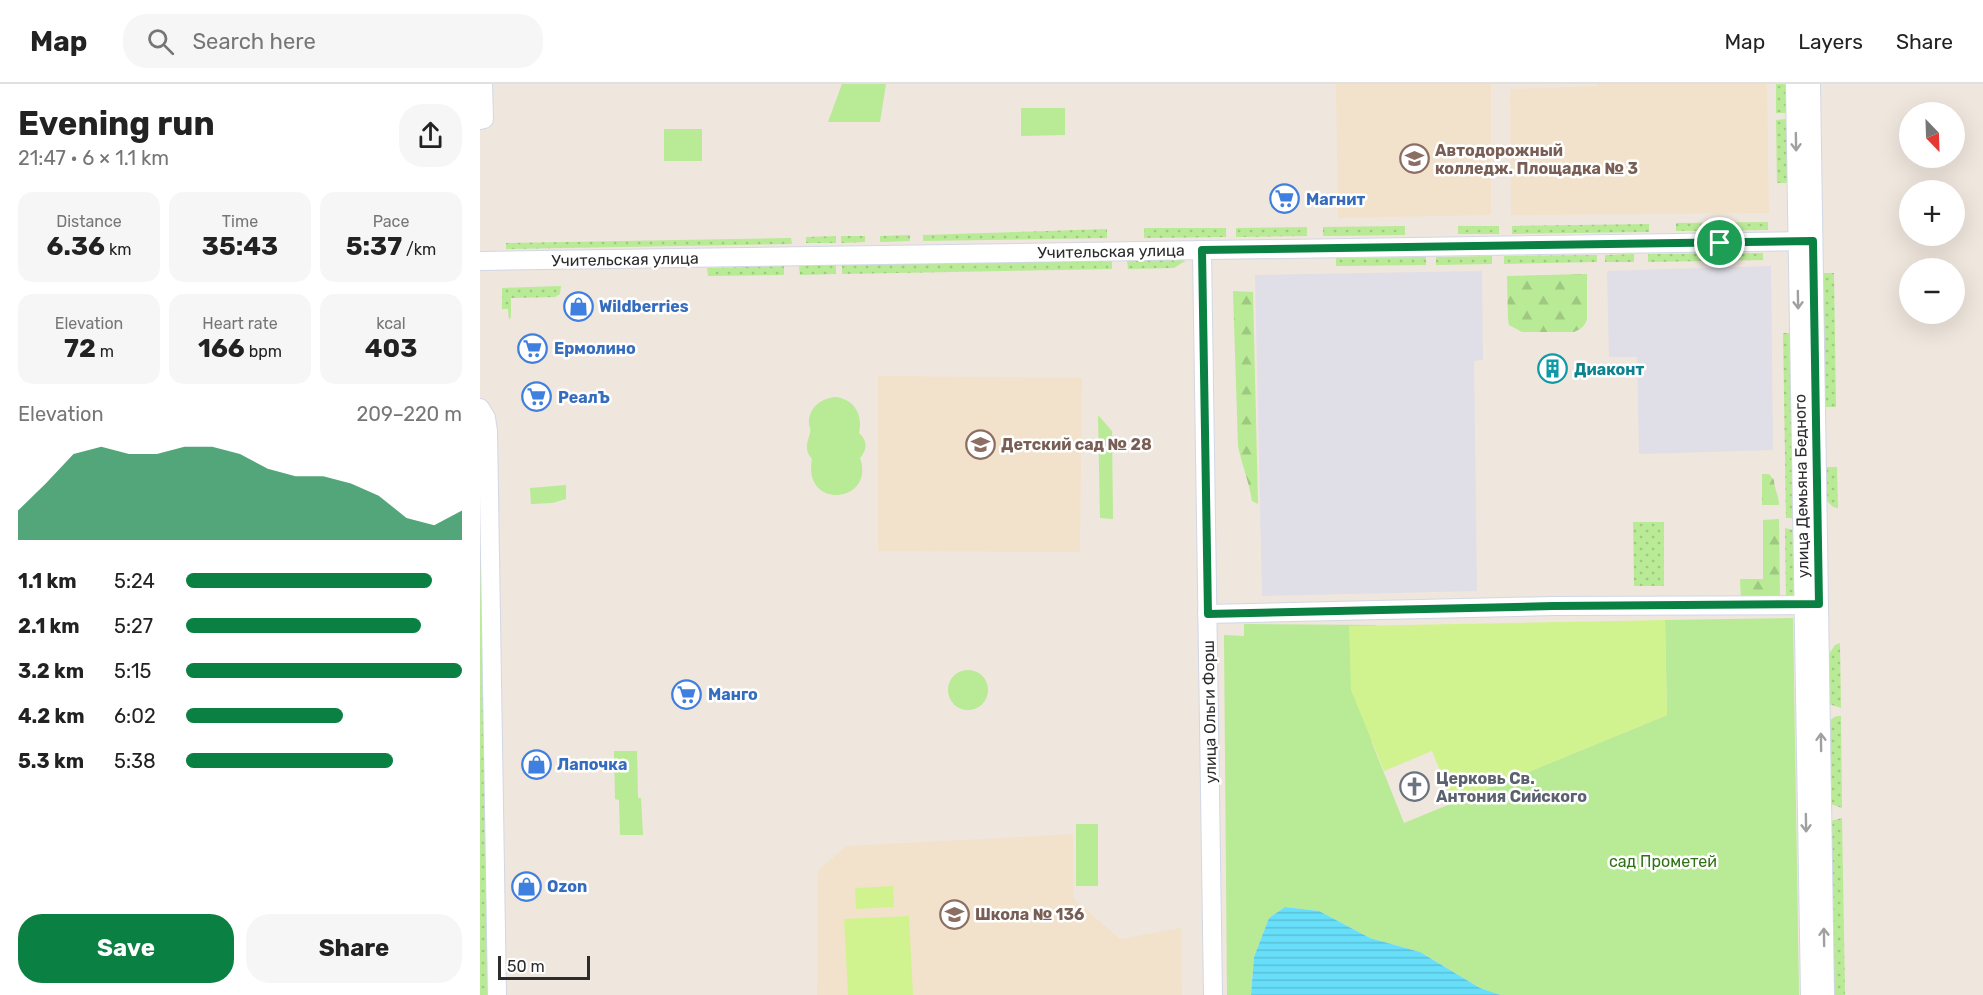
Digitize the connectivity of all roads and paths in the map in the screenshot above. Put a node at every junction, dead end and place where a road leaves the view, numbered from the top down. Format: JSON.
{"nodes":[{"id":1,"x":483,"y":84,"type":"edge"},
{"id":2,"x":1795,"y":84,"type":"edge"},
{"id":3,"x":1811,"y":84,"type":"edge"},
{"id":4,"x":480,"y":120,"type":"edge"},
{"id":5,"x":1805,"y":242,"type":"junction"},
{"id":6,"x":1202,"y":250,"type":"junction"},
{"id":7,"x":480,"y":261,"type":"edge"},
{"id":8,"x":480,"y":408,"type":"edge"},
{"id":9,"x":1811,"y":605,"type":"junction"},
{"id":10,"x":1208,"y":614,"type":"junction"},
{"id":11,"x":497,"y":995,"type":"edge"},
{"id":12,"x":1213,"y":995,"type":"edge"},
{"id":13,"x":1809,"y":995,"type":"edge"},
{"id":14,"x":1825,"y":995,"type":"edge"}],
"edges":[{"from":1,"to":4,"type":"street"},
{"from":2,"to":5,"type":"street","name":"улица Демьяна Бедного","one_way":true},
{"from":3,"to":5,"type":"street","name":"улица Демьяна Бедного"},
{"from":5,"to":6,"type":"street","name":"Учительская улица"},
{"from":5,"to":9,"type":"street","name":"улица Демьяна Бедного"},
{"from":6,"to":7,"type":"street","name":"Учительская улица"},
{"from":6,"to":10,"type":"street","name":"улица Ольги Форш"},
{"from":8,"to":11,"type":"street"},
{"from":9,"to":10,"type":"street"},
{"from":9,"to":13,"type":"street","name":"улица Демьяна Бедного","one_way":true},
{"from":14,"to":9,"type":"street","name":"улица Демьяна Бедного","one_way":true},
{"from":10,"to":12,"type":"street","name":"улица Ольги Форш"}]}
